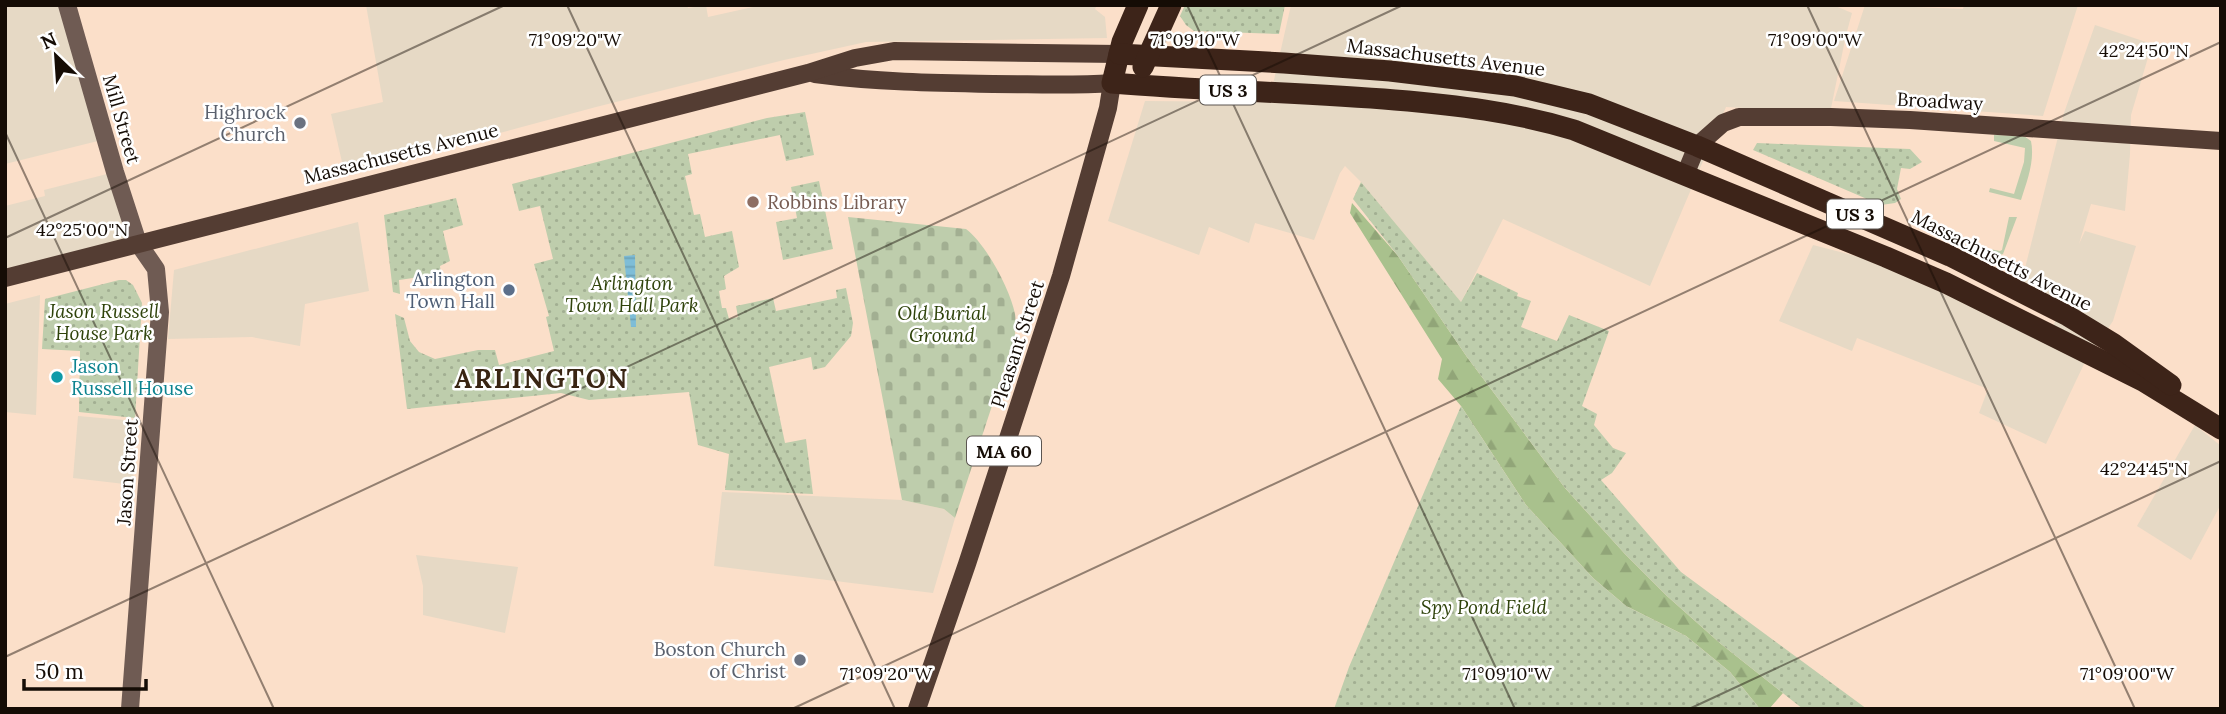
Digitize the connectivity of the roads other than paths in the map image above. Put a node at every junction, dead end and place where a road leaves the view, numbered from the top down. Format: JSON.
{"nodes":[{"id":1,"x":67,"y":5,"type":"edge"},
{"id":2,"x":1138,"y":5,"type":"edge"},
{"id":3,"x":1171,"y":5,"type":"edge"},
{"id":4,"x":1119,"y":54,"type":"junction"},
{"id":5,"x":1148,"y":56,"type":"junction"},
{"id":6,"x":808,"y":74,"type":"junction"},
{"id":7,"x":1112,"y":83,"type":"junction"},
{"id":8,"x":1136,"y":85,"type":"junction"},
{"id":9,"x":1108,"y":108,"type":"junction"},
{"id":10,"x":2221,"y":141,"type":"edge"},
{"id":11,"x":1698,"y":146,"type":"junction"},
{"id":12,"x":1685,"y":175,"type":"junction"},
{"id":13,"x":138,"y":243,"type":"junction"},
{"id":14,"x":5,"y":278,"type":"edge"},
{"id":15,"x":2215,"y":425,"type":"edge"},
{"id":16,"x":130,"y":709,"type":"edge"},
{"id":17,"x":917,"y":709,"type":"edge"}],
"edges":[{"from":1,"to":13,"type":"street","name":"Mill Street"},
{"from":2,"to":4,"type":"highway"},
{"from":3,"to":5,"type":"highway"},
{"from":4,"to":5,"type":"highway","name":"Massachusetts Avenue"},
{"from":4,"to":6,"type":"main road","name":"Massachusetts Avenue"},
{"from":4,"to":7,"type":"highway"},
{"from":5,"to":8,"type":"highway"},
{"from":5,"to":11,"type":"highway","name":"Massachusetts Avenue","number":"US 3"},
{"from":6,"to":7,"type":"main road","name":"Massachusetts Avenue"},
{"from":6,"to":13,"type":"main road","name":"Massachusetts Avenue"},
{"from":7,"to":8,"type":"highway","name":"Massachusetts Avenue","number":"US 3"},
{"from":7,"to":9,"type":"main road","number":"MA 60"},
{"from":8,"to":9,"type":"main road"},
{"from":8,"to":12,"type":"highway","name":"Massachusetts Avenue","number":"US 3"},
{"from":9,"to":17,"type":"main road","name":"Pleasant Street","number":"MA 60"},
{"from":10,"to":11,"type":"main road","name":"Broadway"},
{"from":11,"to":12,"type":"main road","name":"Broadway"},
{"from":11,"to":15,"type":"highway","name":"Massachusetts Avenue","number":"US 3"},
{"from":12,"to":15,"type":"highway","name":"Massachusetts Avenue","number":"US 3"},
{"from":13,"to":14,"type":"main road","name":"Massachusetts Avenue"},
{"from":13,"to":16,"type":"street","name":"Jason Street"}]}
